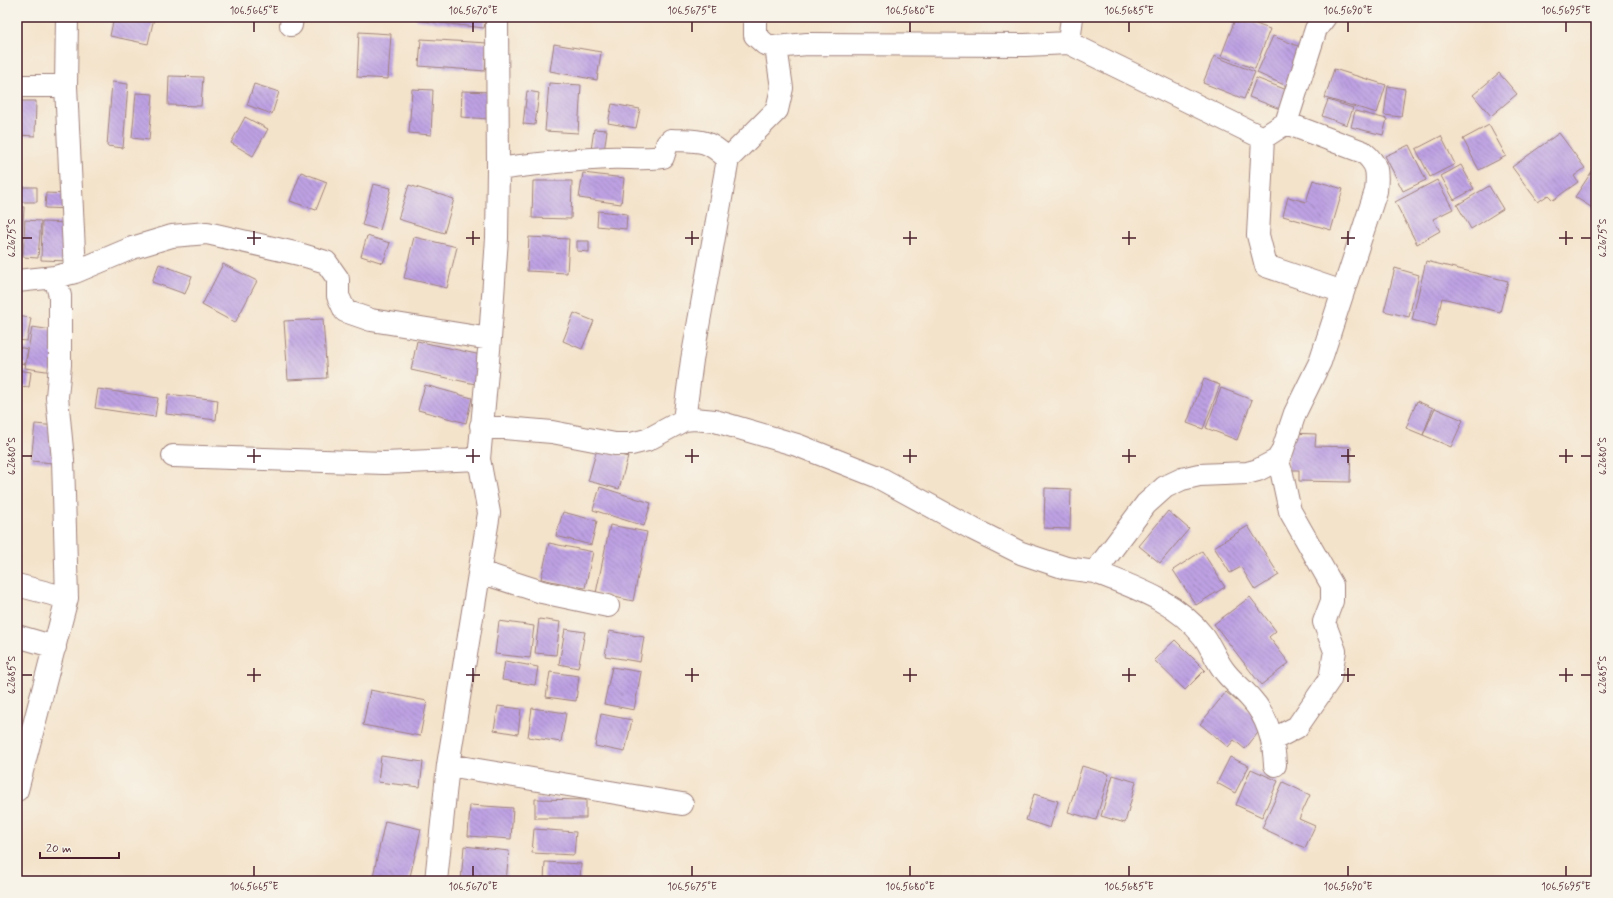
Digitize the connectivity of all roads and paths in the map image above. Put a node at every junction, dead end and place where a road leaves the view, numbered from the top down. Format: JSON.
{"nodes":[{"id":1,"x":67,"y":17,"type":"edge"},
{"id":2,"x":497,"y":17,"type":"edge"},
{"id":3,"x":755,"y":17,"type":"edge"},
{"id":4,"x":1072,"y":17,"type":"edge"},
{"id":5,"x":1325,"y":17,"type":"edge"},
{"id":6,"x":1069,"y":43,"type":"junction"},
{"id":7,"x":776,"y":47,"type":"junction"},
{"id":8,"x":17,"y":86,"type":"edge"},
{"id":9,"x":66,"y":86,"type":"junction"},
{"id":10,"x":1286,"y":123,"type":"junction"},
{"id":11,"x":1263,"y":138,"type":"junction"},
{"id":12,"x":728,"y":159,"type":"junction"},
{"id":13,"x":498,"y":169,"type":"junction"},
{"id":14,"x":65,"y":275,"type":"junction"},
{"id":15,"x":17,"y":280,"type":"edge"},
{"id":16,"x":1343,"y":292,"type":"junction"},
{"id":17,"x":490,"y":339,"type":"junction"},
{"id":18,"x":684,"y":420,"type":"junction"},
{"id":19,"x":481,"y":426,"type":"junction"},
{"id":20,"x":173,"y":456,"type":"dead end"},
{"id":21,"x":479,"y":460,"type":"junction"},
{"id":22,"x":1277,"y":460,"type":"junction"},
{"id":23,"x":480,"y":572,"type":"junction"},
{"id":24,"x":1095,"y":572,"type":"junction"},
{"id":25,"x":17,"y":585,"type":"edge"},
{"id":26,"x":67,"y":598,"type":"junction"},
{"id":27,"x":608,"y":606,"type":"dead end"},
{"id":28,"x":17,"y":636,"type":"edge"},
{"id":29,"x":55,"y":646,"type":"junction"},
{"id":30,"x":1272,"y":740,"type":"junction"},
{"id":31,"x":21,"y":758,"type":"edge"},
{"id":32,"x":448,"y":765,"type":"junction"},
{"id":33,"x":1275,"y":765,"type":"dead end"},
{"id":34,"x":17,"y":790,"type":"edge"},
{"id":35,"x":682,"y":804,"type":"dead end"},
{"id":36,"x":436,"y":881,"type":"edge"}],
"edges":[{"from":1,"to":9,"type":"street"},
{"from":2,"to":13,"type":"street"},
{"from":3,"to":7,"type":"street"},
{"from":4,"to":6,"type":"street"},
{"from":5,"to":10,"type":"street"},
{"from":6,"to":7,"type":"street"},
{"from":6,"to":11,"type":"street"},
{"from":7,"to":12,"type":"street"},
{"from":8,"to":9,"type":"street"},
{"from":9,"to":14,"type":"street"},
{"from":10,"to":11,"type":"street"},
{"from":10,"to":16,"type":"street"},
{"from":11,"to":16,"type":"street"},
{"from":12,"to":13,"type":"street"},
{"from":12,"to":18,"type":"street"},
{"from":13,"to":17,"type":"street"},
{"from":14,"to":15,"type":"street"},
{"from":14,"to":17,"type":"street"},
{"from":14,"to":26,"type":"street"},
{"from":16,"to":22,"type":"street"},
{"from":17,"to":19,"type":"street"},
{"from":18,"to":19,"type":"street"},
{"from":18,"to":24,"type":"street"},
{"from":19,"to":21,"type":"street"},
{"from":20,"to":21,"type":"street"},
{"from":21,"to":23,"type":"street"},
{"from":22,"to":24,"type":"street"},
{"from":22,"to":30,"type":"street"},
{"from":23,"to":27,"type":"street"},
{"from":23,"to":32,"type":"street"},
{"from":24,"to":30,"type":"street"},
{"from":25,"to":26,"type":"street"},
{"from":26,"to":29,"type":"street"},
{"from":28,"to":29,"type":"street"},
{"from":29,"to":31,"type":"street"},
{"from":30,"to":33,"type":"street"},
{"from":31,"to":34,"type":"street"},
{"from":32,"to":35,"type":"street"},
{"from":32,"to":36,"type":"street"}]}
